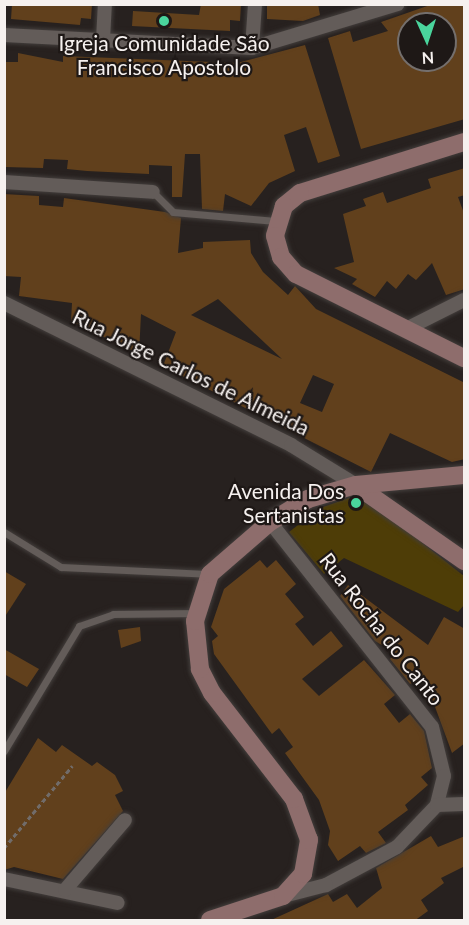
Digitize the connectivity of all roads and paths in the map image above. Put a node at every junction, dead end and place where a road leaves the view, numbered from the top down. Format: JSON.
{"nodes":[{"id":1,"x":105,"y":4,"type":"edge"},
{"id":2,"x":255,"y":4,"type":"edge"},
{"id":3,"x":398,"y":4,"type":"edge"},
{"id":4,"x":371,"y":9,"type":"edge"},
{"id":5,"x":4,"y":35,"type":"edge"},
{"id":6,"x":103,"y":40,"type":"junction"},
{"id":7,"x":252,"y":48,"type":"junction"},
{"id":8,"x":465,"y":142,"type":"edge"},
{"id":9,"x":4,"y":182,"type":"edge"},
{"id":10,"x":153,"y":192,"type":"joint"},
{"id":11,"x":276,"y":221,"type":"junction"},
{"id":12,"x":465,"y":300,"type":"edge"},
{"id":13,"x":4,"y":303,"type":"edge"},
{"id":14,"x":406,"y":329,"type":"junction"},
{"id":15,"x":465,"y":358,"type":"edge"},
{"id":16,"x":465,"y":475,"type":"edge"},
{"id":17,"x":356,"y":485,"type":"junction"},
{"id":18,"x":270,"y":522,"type":"junction"},
{"id":19,"x":4,"y":532,"type":"edge"},
{"id":20,"x":465,"y":561,"type":"edge"},
{"id":21,"x":210,"y":574,"type":"junction"},
{"id":22,"x":197,"y":613,"type":"junction"},
{"id":23,"x":4,"y":751,"type":"edge"},
{"id":24,"x":72,"y":766,"type":"dead end"},
{"id":25,"x":465,"y":804,"type":"edge"},
{"id":26,"x":437,"y":805,"type":"junction"},
{"id":27,"x":125,"y":820,"type":"dead end"},
{"id":28,"x":4,"y":848,"type":"edge"},
{"id":29,"x":4,"y":879,"type":"edge"},
{"id":30,"x":65,"y":890,"type":"junction"},
{"id":31,"x":283,"y":896,"type":"junction"},
{"id":32,"x":118,"y":903,"type":"dead end"},
{"id":33,"x":210,"y":921,"type":"edge"}],
"edges":[{"from":1,"to":6,"type":"street"},
{"from":2,"to":7,"type":"street"},
{"from":3,"to":4,"type":"street"},
{"from":4,"to":7,"type":"street"},
{"from":5,"to":6,"type":"street"},
{"from":6,"to":7,"type":"street"},
{"from":8,"to":11,"type":"street"},
{"from":9,"to":10,"type":"street"},
{"from":10,"to":11,"type":"lane"},
{"from":11,"to":14,"type":"street"},
{"from":12,"to":14,"type":"street"},
{"from":13,"to":17,"type":"street","name":"Rua Jorge Carlos de Almeida"},
{"from":14,"to":15,"type":"street"},
{"from":16,"to":17,"type":"street"},
{"from":17,"to":18,"type":"street"},
{"from":17,"to":20,"type":"street"},
{"from":18,"to":21,"type":"street"},
{"from":18,"to":26,"type":"street","name":"Rua Rocha do Canto"},
{"from":19,"to":21,"type":"lane"},
{"from":21,"to":22,"type":"street"},
{"from":22,"to":23,"type":"lane"},
{"from":22,"to":31,"type":"street"},
{"from":24,"to":28,"type":"path"},
{"from":25,"to":26,"type":"street"},
{"from":26,"to":31,"type":"street","name":"Rua Rocha do Canto"},
{"from":27,"to":30,"type":"street"},
{"from":29,"to":30,"type":"street"},
{"from":30,"to":32,"type":"street"},
{"from":31,"to":33,"type":"street"}]}
